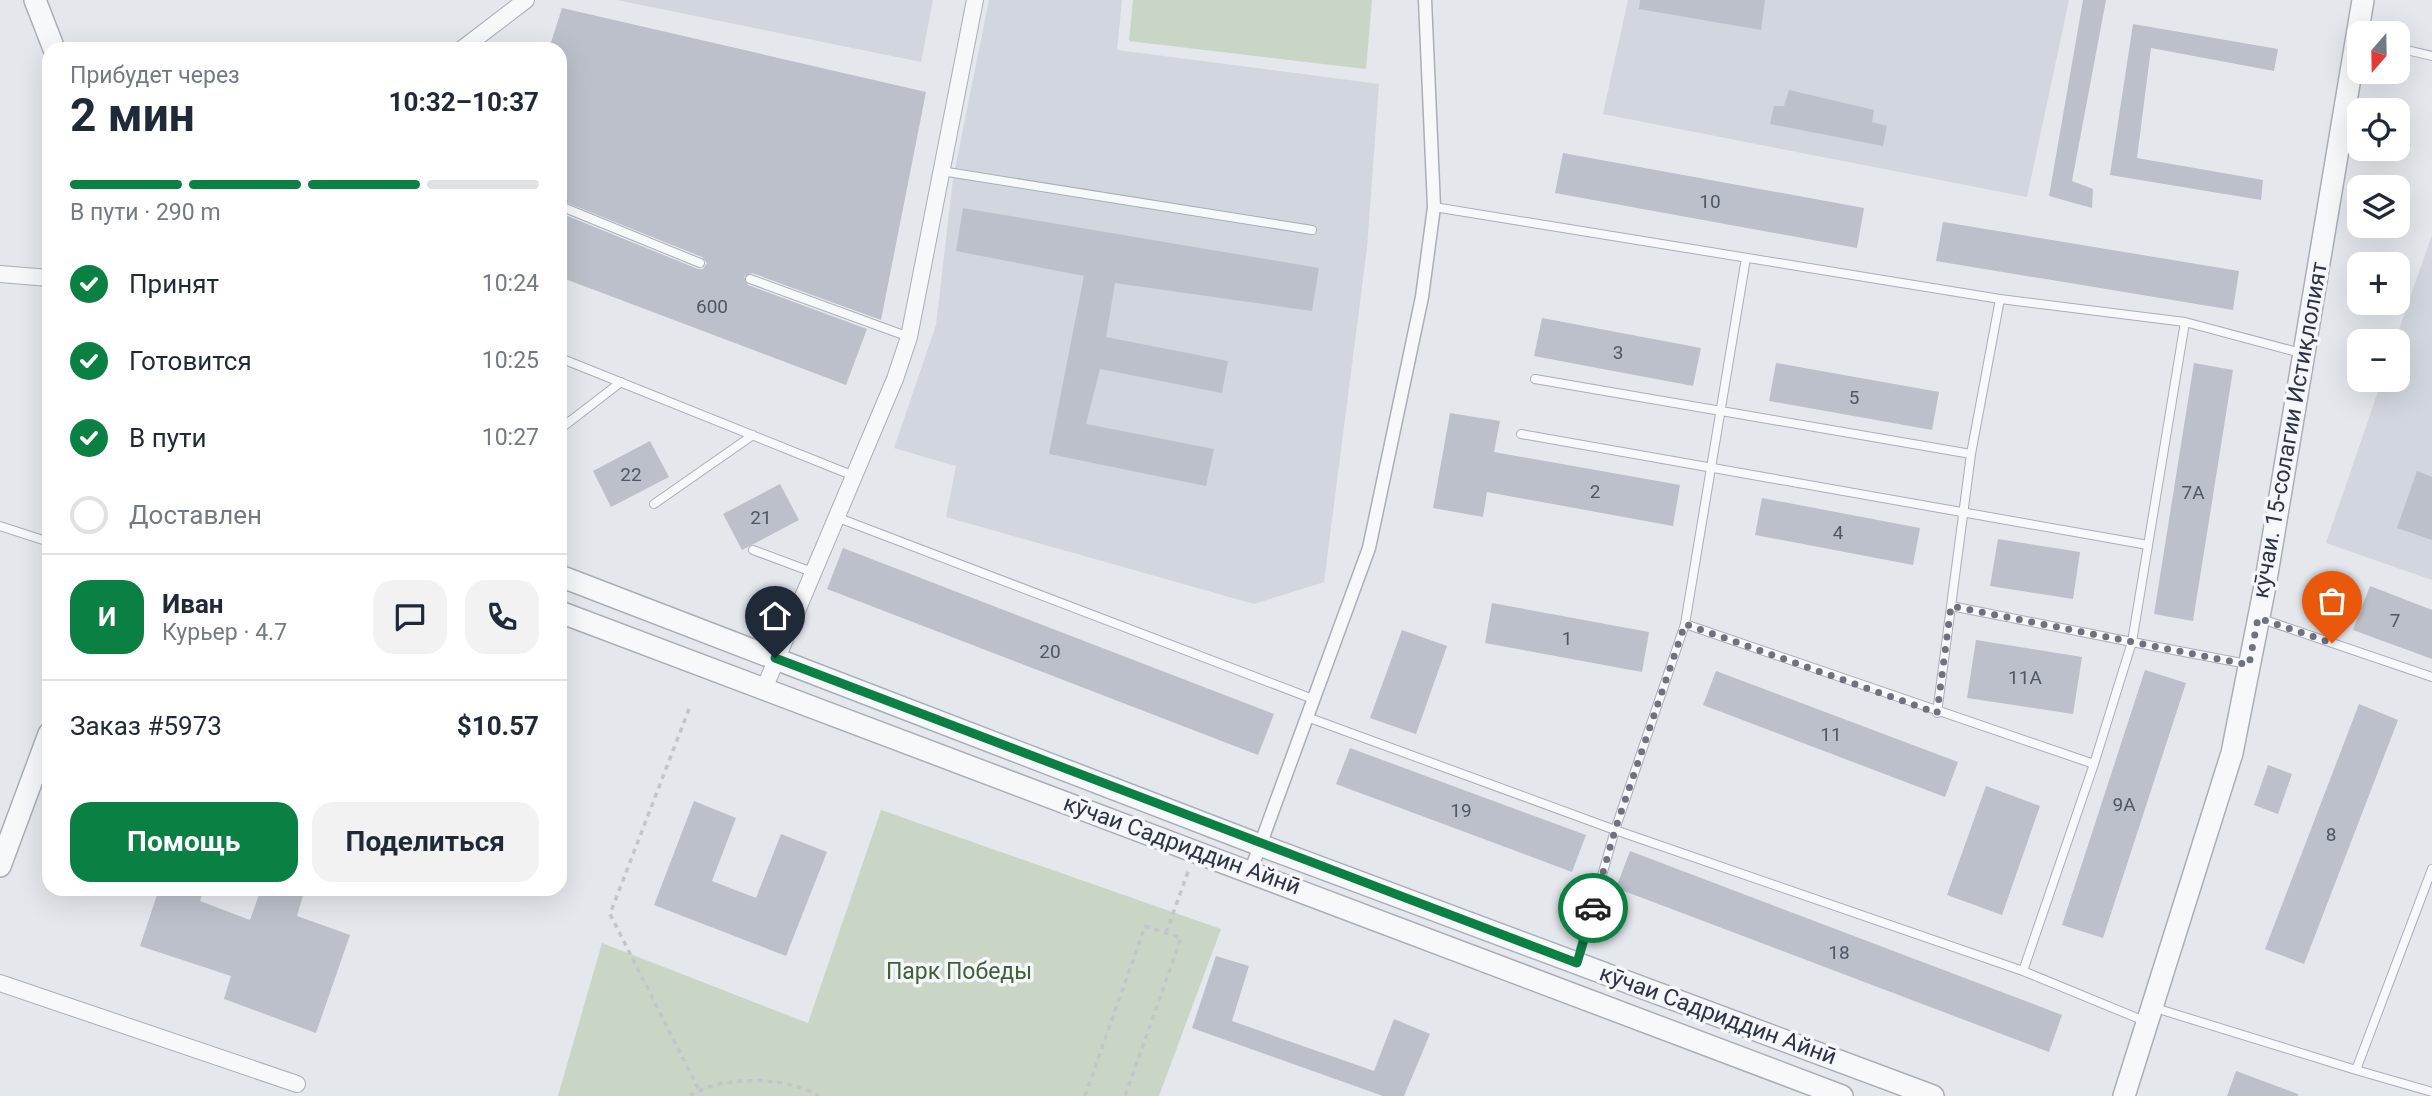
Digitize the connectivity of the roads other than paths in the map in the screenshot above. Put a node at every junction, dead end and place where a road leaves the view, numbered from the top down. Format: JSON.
{"nodes":[{"id":1,"x":35,"y":0,"type":"edge"},
{"id":2,"x":526,"y":0,"type":"edge"},
{"id":3,"x":975,"y":0,"type":"edge"},
{"id":4,"x":1425,"y":0,"type":"edge"},
{"id":5,"x":2363,"y":0,"type":"edge"},
{"id":6,"x":2360,"y":21,"type":"edge"},
{"id":7,"x":51,"y":42,"type":"edge"},
{"id":8,"x":471,"y":42,"type":"edge"},
{"id":9,"x":2410,"y":51,"type":"edge"},
{"id":10,"x":2432,"y":57,"type":"edge"},
{"id":11,"x":2350,"y":84,"type":"edge"},
{"id":12,"x":941,"y":171,"type":"junction"},
{"id":13,"x":1434,"y":207,"type":"junction"},
{"id":14,"x":567,"y":209,"type":"edge"},
{"id":15,"x":1312,"y":230,"type":"dead end"},
{"id":16,"x":1746,"y":258,"type":"junction"},
{"id":17,"x":700,"y":262,"type":"dead end"},
{"id":18,"x":0,"y":274,"type":"edge"},
{"id":19,"x":42,"y":277,"type":"edge"},
{"id":20,"x":750,"y":279,"type":"dead end"},
{"id":21,"x":2000,"y":299,"type":"junction"},
{"id":22,"x":2185,"y":322,"type":"junction"},
{"id":23,"x":909,"y":337,"type":"junction"},
{"id":24,"x":2304,"y":354,"type":"junction"},
{"id":25,"x":567,"y":361,"type":"edge"},
{"id":26,"x":1535,"y":379,"type":"dead end"},
{"id":27,"x":621,"y":382,"type":"junction"},
{"id":28,"x":1720,"y":411,"type":"junction"},
{"id":29,"x":567,"y":424,"type":"edge"},
{"id":30,"x":1521,"y":434,"type":"dead end"},
{"id":31,"x":753,"y":435,"type":"junction"},
{"id":32,"x":1971,"y":454,"type":"junction"},
{"id":33,"x":1711,"y":469,"type":"junction"},
{"id":34,"x":854,"y":475,"type":"junction"},
{"id":35,"x":654,"y":505,"type":"dead end"},
{"id":36,"x":1964,"y":512,"type":"junction"},
{"id":37,"x":836,"y":517,"type":"junction"},
{"id":38,"x":0,"y":526,"type":"edge"},
{"id":39,"x":42,"y":540,"type":"edge"},
{"id":40,"x":2148,"y":545,"type":"junction"},
{"id":41,"x":753,"y":550,"type":"dead end"},
{"id":42,"x":812,"y":572,"type":"junction"},
{"id":43,"x":567,"y":579,"type":"edge"},
{"id":44,"x":1951,"y":606,"type":"junction"},
{"id":45,"x":567,"y":615,"type":"edge"},
{"id":46,"x":2258,"y":618,"type":"junction"},
{"id":47,"x":1685,"y":624,"type":"junction"},
{"id":48,"x":2132,"y":642,"type":"junction"},
{"id":49,"x":775,"y":658,"type":"junction"},
{"id":50,"x":2249,"y":665,"type":"junction"},
{"id":51,"x":2432,"y":677,"type":"edge"},
{"id":52,"x":764,"y":689,"type":"junction"},
{"id":53,"x":1313,"y":699,"type":"junction"},
{"id":54,"x":1937,"y":713,"type":"junction"},
{"id":55,"x":1307,"y":717,"type":"junction"},
{"id":56,"x":42,"y":752,"type":"edge"},
{"id":57,"x":2094,"y":764,"type":"junction"},
{"id":58,"x":1615,"y":830,"type":"junction"},
{"id":59,"x":1260,"y":845,"type":"junction"},
{"id":60,"x":1,"y":860,"type":"edge"},
{"id":61,"x":2432,"y":869,"type":"edge"},
{"id":62,"x":1251,"y":870,"type":"junction"},
{"id":63,"x":1577,"y":963,"type":"junction"},
{"id":64,"x":2023,"y":971,"type":"junction"},
{"id":65,"x":0,"y":983,"type":"edge"},
{"id":66,"x":2149,"y":1015,"type":"junction"},
{"id":67,"x":2357,"y":1070,"type":"junction"},
{"id":68,"x":297,"y":1084,"type":"dead end"},
{"id":69,"x":2432,"y":1092,"type":"edge"},
{"id":70,"x":1842,"y":1096,"type":"edge"},
{"id":71,"x":1933,"y":1096,"type":"edge"},
{"id":72,"x":2124,"y":1096,"type":"edge"}],
"edges":[{"from":1,"to":7,"type":"street"},
{"from":2,"to":8,"type":"street"},
{"from":3,"to":12,"type":"street"},
{"from":4,"to":13,"type":"street"},
{"from":5,"to":6,"type":"street","name":"кӯчаи. 15-солагии Истиқлолият"},
{"from":9,"to":10,"type":"lane"},
{"from":11,"to":24,"type":"street","name":"кӯчаи. 15-солагии Истиқлолият"},
{"from":12,"to":15,"type":"lane"},
{"from":12,"to":23,"type":"street"},
{"from":13,"to":16,"type":"lane"},
{"from":13,"to":53,"type":"street"},
{"from":14,"to":17,"type":"lane"},
{"from":16,"to":21,"type":"lane"},
{"from":16,"to":28,"type":"lane"},
{"from":18,"to":19,"type":"street"},
{"from":20,"to":23,"type":"lane"},
{"from":21,"to":22,"type":"lane"},
{"from":21,"to":32,"type":"lane"},
{"from":22,"to":24,"type":"lane"},
{"from":22,"to":40,"type":"lane"},
{"from":23,"to":34,"type":"street"},
{"from":24,"to":46,"type":"street","name":"кӯчаи. 15-солагии Истиқлолият"},
{"from":25,"to":27,"type":"lane"},
{"from":26,"to":28,"type":"lane"},
{"from":27,"to":29,"type":"lane"},
{"from":27,"to":31,"type":"lane"},
{"from":28,"to":32,"type":"lane"},
{"from":28,"to":33,"type":"lane"},
{"from":30,"to":33,"type":"lane"},
{"from":31,"to":34,"type":"lane"},
{"from":31,"to":35,"type":"lane"},
{"from":32,"to":36,"type":"lane"},
{"from":33,"to":36,"type":"lane"},
{"from":33,"to":47,"type":"lane"},
{"from":34,"to":37,"type":"street"},
{"from":36,"to":40,"type":"lane"},
{"from":36,"to":44,"type":"lane"},
{"from":37,"to":42,"type":"street"},
{"from":37,"to":53,"type":"lane"},
{"from":38,"to":39,"type":"lane"},
{"from":40,"to":48,"type":"lane"},
{"from":41,"to":42,"type":"lane"},
{"from":42,"to":49,"type":"street"},
{"from":43,"to":49,"type":"street","name":"кӯчаи Садриддин Айнӣ"},
{"from":44,"to":48,"type":"lane"},
{"from":44,"to":54,"type":"lane"},
{"from":45,"to":52,"type":"street","name":"кӯчаи Садриддин Айнӣ"},
{"from":46,"to":50,"type":"street","name":"кӯчаи. 15-солагии Истиқлолият"},
{"from":46,"to":51,"type":"lane"},
{"from":47,"to":54,"type":"lane"},
{"from":47,"to":58,"type":"lane"},
{"from":48,"to":50,"type":"lane"},
{"from":48,"to":57,"type":"lane"},
{"from":49,"to":52,"type":"street"},
{"from":49,"to":59,"type":"street","name":"кӯчаи Садриддин Айнӣ"},
{"from":50,"to":66,"type":"street","name":"кӯчаи. 15-солагии Истиқлолият"},
{"from":52,"to":62,"type":"street","name":"кӯчаи Садриддин Айнӣ"},
{"from":53,"to":55,"type":"street"},
{"from":54,"to":57,"type":"lane"},
{"from":55,"to":58,"type":"lane"},
{"from":55,"to":59,"type":"street"},
{"from":56,"to":60,"type":"street"},
{"from":57,"to":64,"type":"lane"},
{"from":58,"to":63,"type":"lane"},
{"from":58,"to":64,"type":"lane"},
{"from":59,"to":62,"type":"street"},
{"from":59,"to":63,"type":"street","name":"кӯчаи Садриддин Айнӣ"},
{"from":61,"to":67,"type":"lane"},
{"from":62,"to":70,"type":"street","name":"кӯчаи Садриддин Айнӣ"},
{"from":63,"to":71,"type":"street","name":"кӯчаи Садриддин Айнӣ"},
{"from":64,"to":66,"type":"lane"},
{"from":65,"to":68,"type":"street"},
{"from":66,"to":67,"type":"lane"},
{"from":66,"to":72,"type":"street","name":"кӯчаи. 15-солагии Истиқлолият"},
{"from":67,"to":69,"type":"lane"}]}
